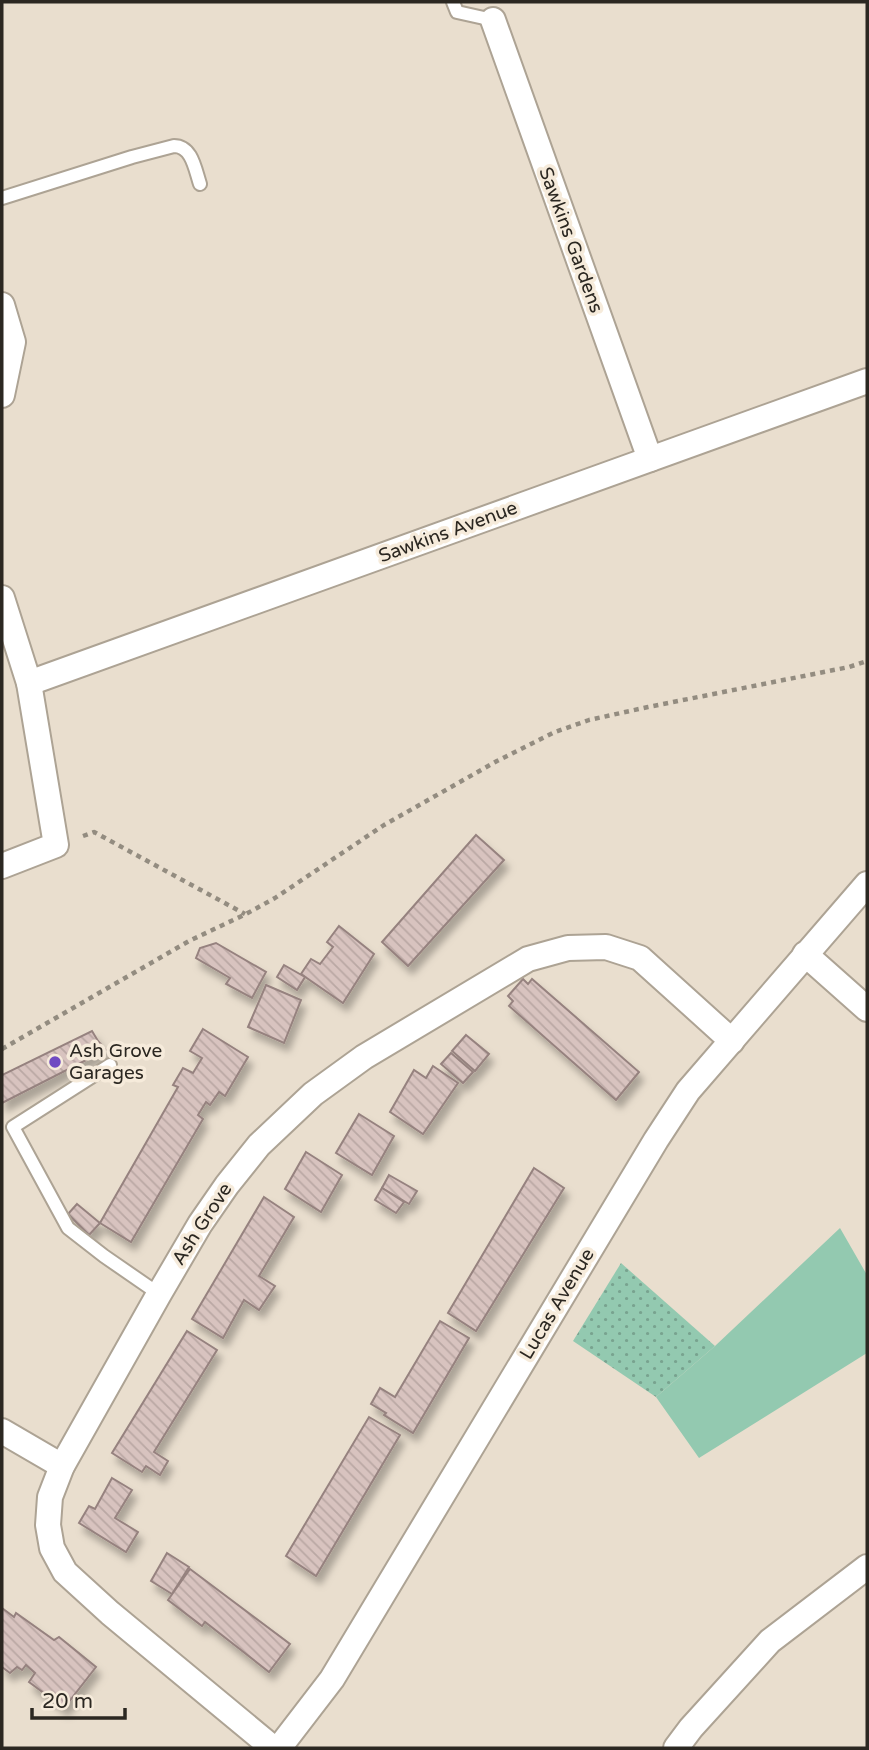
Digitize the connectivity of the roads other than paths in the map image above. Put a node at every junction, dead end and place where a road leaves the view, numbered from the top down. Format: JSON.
{"nodes":[{"id":1,"x":453,"y":2,"type":"edge"},
{"id":2,"x":493,"y":20,"type":"joint"},
{"id":3,"x":200,"y":184,"type":"dead end"},
{"id":4,"x":2,"y":198,"type":"edge"},
{"id":5,"x":2,"y":305,"type":"edge"},
{"id":6,"x":867,"y":381,"type":"edge"},
{"id":7,"x":2,"y":395,"type":"edge"},
{"id":8,"x":650,"y":459,"type":"junction"},
{"id":9,"x":2,"y":598,"type":"edge"},
{"id":10,"x":29,"y":683,"type":"junction"},
{"id":11,"x":2,"y":866,"type":"edge"},
{"id":12,"x":867,"y":884,"type":"edge"},
{"id":13,"x":806,"y":954,"type":"junction"},
{"id":14,"x":867,"y":1009,"type":"edge"},
{"id":15,"x":732,"y":1041,"type":"junction"},
{"id":16,"x":110,"y":1065,"type":"dead end"},
{"id":17,"x":7,"y":1129,"type":"edge"},
{"id":18,"x":159,"y":1294,"type":"junction"},
{"id":19,"x":2,"y":1431,"type":"edge"},
{"id":20,"x":62,"y":1466,"type":"junction"},
{"id":21,"x":867,"y":1567,"type":"edge"},
{"id":22,"x":274,"y":1748,"type":"edge"},
{"id":23,"x":279,"y":1748,"type":"edge"},
{"id":24,"x":676,"y":1748,"type":"edge"}],
"edges":[{"from":1,"to":2,"type":"lane"},
{"from":2,"to":8,"type":"street","name":"Sawkins Gardens"},
{"from":3,"to":4,"type":"lane"},
{"from":5,"to":7,"type":"street"},
{"from":6,"to":8,"type":"street","name":"Sawkins Avenue"},
{"from":8,"to":10,"type":"street","name":"Sawkins Avenue"},
{"from":9,"to":10,"type":"street"},
{"from":10,"to":11,"type":"street"},
{"from":12,"to":13,"type":"street","name":"Lucas Avenue"},
{"from":13,"to":14,"type":"street"},
{"from":13,"to":15,"type":"street","name":"Lucas Avenue"},
{"from":15,"to":18,"type":"street","name":"Ash Grove"},
{"from":15,"to":23,"type":"street","name":"Lucas Avenue"},
{"from":16,"to":17,"type":"lane"},
{"from":17,"to":18,"type":"lane"},
{"from":18,"to":20,"type":"street","name":"Ash Grove"},
{"from":19,"to":20,"type":"street"},
{"from":20,"to":22,"type":"street","name":"Ash Grove"},
{"from":21,"to":24,"type":"street"}]}
